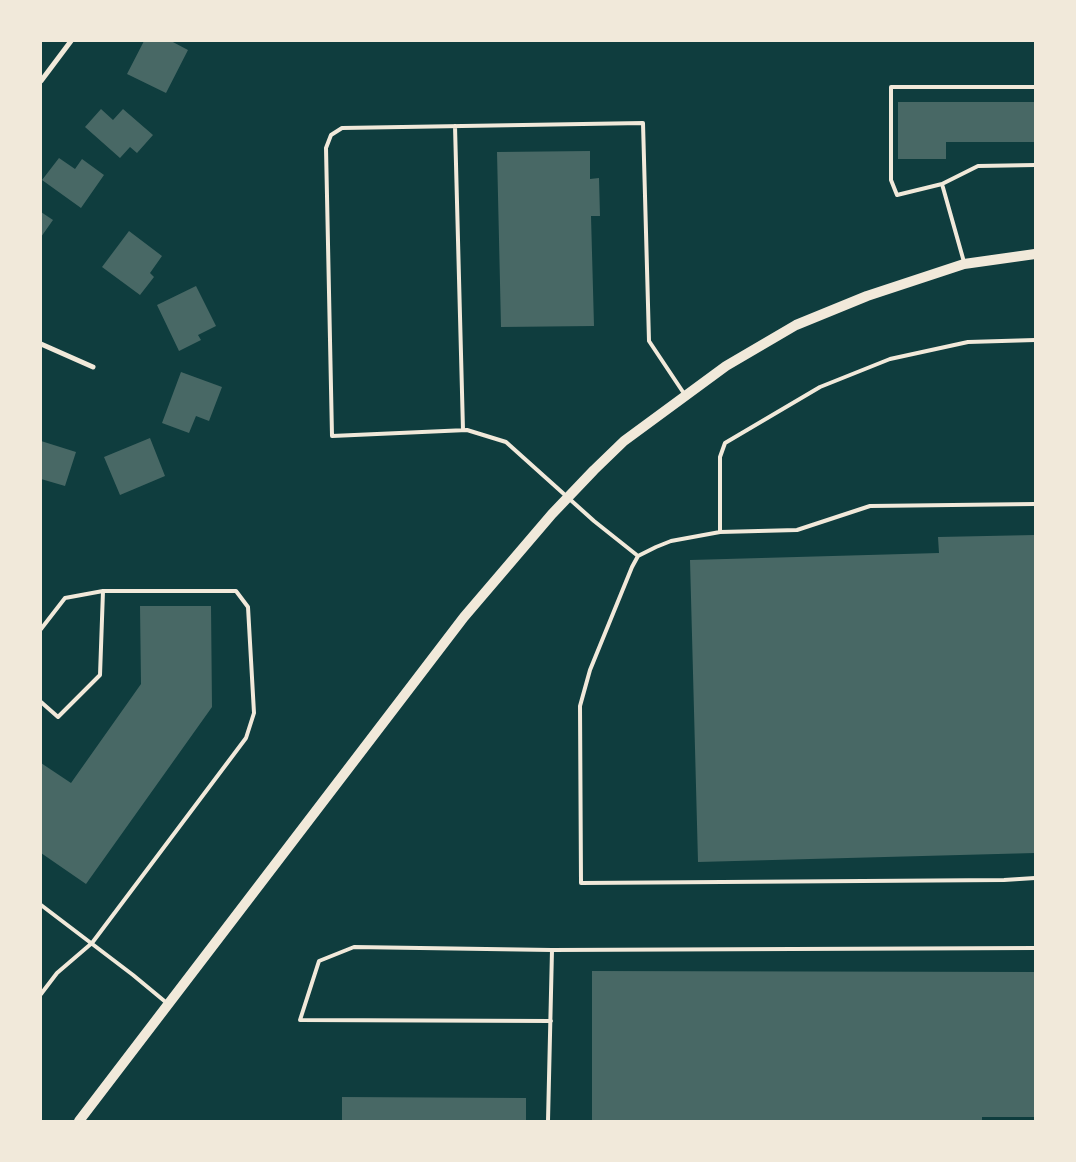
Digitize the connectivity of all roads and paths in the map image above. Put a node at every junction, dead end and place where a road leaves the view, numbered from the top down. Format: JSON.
{"nodes":[{"id":1,"x":71,"y":41,"type":"edge"},
{"id":2,"x":41,"y":81,"type":"edge"},
{"id":3,"x":1035,"y":87,"type":"edge"},
{"id":4,"x":455,"y":126,"type":"junction"},
{"id":5,"x":1035,"y":165,"type":"edge"},
{"id":6,"x":942,"y":184,"type":"junction"},
{"id":7,"x":1035,"y":254,"type":"edge"},
{"id":8,"x":964,"y":264,"type":"junction"},
{"id":9,"x":1035,"y":340,"type":"edge"},
{"id":10,"x":41,"y":344,"type":"edge"},
{"id":11,"x":93,"y":367,"type":"dead end"},
{"id":12,"x":685,"y":395,"type":"junction"},
{"id":13,"x":463,"y":430,"type":"junction"},
{"id":14,"x":567,"y":498,"type":"junction"},
{"id":15,"x":1035,"y":504,"type":"edge"},
{"id":16,"x":720,"y":532,"type":"junction"},
{"id":17,"x":638,"y":556,"type":"junction"},
{"id":18,"x":103,"y":591,"type":"junction"},
{"id":19,"x":41,"y":629,"type":"edge"},
{"id":20,"x":41,"y":702,"type":"edge"},
{"id":21,"x":1035,"y":878,"type":"edge"},
{"id":22,"x":41,"y":905,"type":"edge"},
{"id":23,"x":92,"y":943,"type":"junction"},
{"id":24,"x":1035,"y":948,"type":"edge"},
{"id":25,"x":552,"y":950,"type":"junction"},
{"id":26,"x":42,"y":993,"type":"edge"},
{"id":27,"x":168,"y":1004,"type":"junction"},
{"id":28,"x":551,"y":1021,"type":"junction"},
{"id":29,"x":78,"y":1121,"type":"edge"},
{"id":30,"x":548,"y":1121,"type":"edge"}],
"edges":[{"from":1,"to":2,"type":"street"},
{"from":3,"to":6,"type":"lane"},
{"from":4,"to":12,"type":"lane"},
{"from":4,"to":13,"type":"lane"},
{"from":4,"to":13,"type":"lane"},
{"from":5,"to":6,"type":"lane"},
{"from":6,"to":8,"type":"lane"},
{"from":7,"to":8,"type":"main road"},
{"from":8,"to":12,"type":"main road"},
{"from":9,"to":16,"type":"lane"},
{"from":10,"to":11,"type":"street"},
{"from":12,"to":14,"type":"main road"},
{"from":13,"to":14,"type":"lane"},
{"from":14,"to":17,"type":"lane"},
{"from":14,"to":27,"type":"main road"},
{"from":15,"to":16,"type":"lane"},
{"from":16,"to":17,"type":"lane"},
{"from":17,"to":21,"type":"lane"},
{"from":18,"to":19,"type":"lane"},
{"from":18,"to":20,"type":"lane"},
{"from":18,"to":23,"type":"lane"},
{"from":22,"to":23,"type":"lane"},
{"from":23,"to":26,"type":"lane"},
{"from":23,"to":27,"type":"lane"},
{"from":24,"to":25,"type":"lane"},
{"from":25,"to":28,"type":"lane"},
{"from":25,"to":28,"type":"lane"},
{"from":27,"to":29,"type":"main road"},
{"from":28,"to":30,"type":"lane"}]}
